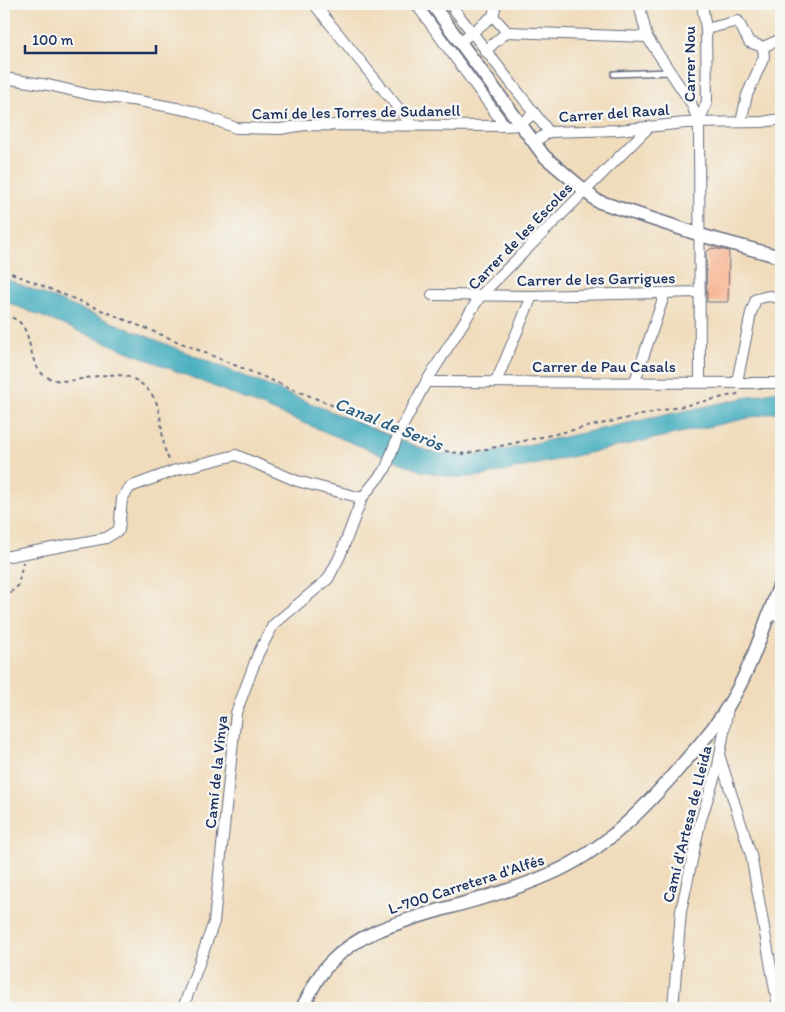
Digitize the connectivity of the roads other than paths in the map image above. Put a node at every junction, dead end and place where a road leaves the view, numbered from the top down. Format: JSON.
{"nodes":[{"id":1,"x":314,"y":4,"type":"edge"},
{"id":2,"x":416,"y":4,"type":"edge"},
{"id":3,"x":432,"y":4,"type":"edge"},
{"id":4,"x":450,"y":4,"type":"edge"},
{"id":5,"x":496,"y":4,"type":"edge"},
{"id":6,"x":639,"y":4,"type":"edge"},
{"id":7,"x":702,"y":4,"type":"edge"},
{"id":8,"x":493,"y":16,"type":"junction"},
{"id":9,"x":706,"y":29,"type":"junction"},
{"id":10,"x":507,"y":32,"type":"junction"},
{"id":11,"x":471,"y":33,"type":"junction"},
{"id":12,"x":647,"y":37,"type":"junction"},
{"id":13,"x":781,"y":39,"type":"edge"},
{"id":14,"x":482,"y":46,"type":"junction"},
{"id":15,"x":763,"y":47,"type":"junction"},
{"id":16,"x":462,"y":51,"type":"junction"},
{"id":17,"x":671,"y":72,"type":"junction"},
{"id":18,"x":614,"y":74,"type":"dead end"},
{"id":19,"x":4,"y":78,"type":"edge"},
{"id":20,"x":534,"y":113,"type":"junction"},
{"id":21,"x":781,"y":119,"type":"edge"},
{"id":22,"x":699,"y":122,"type":"junction"},
{"id":23,"x":741,"y":122,"type":"junction"},
{"id":24,"x":412,"y":125,"type":"junction"},
{"id":25,"x":520,"y":125,"type":"junction"},
{"id":26,"x":506,"y":126,"type":"junction"},
{"id":27,"x":649,"y":126,"type":"junction"},
{"id":28,"x":549,"y":132,"type":"junction"},
{"id":29,"x":534,"y":142,"type":"junction"},
{"id":30,"x":584,"y":191,"type":"junction"},
{"id":31,"x":700,"y":234,"type":"junction"},
{"id":32,"x":781,"y":257,"type":"edge"},
{"id":33,"x":700,"y":292,"type":"junction"},
{"id":34,"x":665,"y":293,"type":"junction"},
{"id":35,"x":432,"y":295,"type":"dead end"},
{"id":36,"x":481,"y":295,"type":"junction"},
{"id":37,"x":532,"y":296,"type":"junction"},
{"id":38,"x":781,"y":298,"type":"edge"},
{"id":39,"x":635,"y":381,"type":"junction"},
{"id":40,"x":426,"y":382,"type":"junction"},
{"id":41,"x":496,"y":382,"type":"junction"},
{"id":42,"x":700,"y":382,"type":"junction"},
{"id":43,"x":737,"y":382,"type":"junction"},
{"id":44,"x":781,"y":383,"type":"edge"},
{"id":45,"x":388,"y":461,"type":"joint"},
{"id":46,"x":362,"y":498,"type":"junction"},
{"id":47,"x":4,"y":557,"type":"edge"},
{"id":48,"x":781,"y":581,"type":"edge"},
{"id":49,"x":775,"y":615,"type":"edge"},
{"id":50,"x":728,"y":707,"type":"junction"},
{"id":51,"x":720,"y":757,"type":"junction"},
{"id":52,"x":183,"y":1008,"type":"edge"},
{"id":53,"x":302,"y":1008,"type":"edge"},
{"id":54,"x":673,"y":1008,"type":"edge"},
{"id":55,"x":775,"y":1008,"type":"edge"}],
"edges":[{"from":1,"to":24,"type":"street"},
{"from":2,"to":16,"type":"street"},
{"from":3,"to":16,"type":"street"},
{"from":4,"to":11,"type":"street"},
{"from":5,"to":8,"type":"street"},
{"from":6,"to":12,"type":"street"},
{"from":7,"to":9,"type":"street","name":"Carrer Nou"},
{"from":8,"to":10,"type":"street"},
{"from":8,"to":11,"type":"street"},
{"from":9,"to":15,"type":"street"},
{"from":9,"to":22,"type":"street","name":"Carrer Nou"},
{"from":10,"to":12,"type":"street"},
{"from":10,"to":14,"type":"street"},
{"from":11,"to":14,"type":"street"},
{"from":11,"to":16,"type":"street"},
{"from":12,"to":17,"type":"street"},
{"from":13,"to":15,"type":"street"},
{"from":14,"to":16,"type":"street"},
{"from":14,"to":20,"type":"street"},
{"from":15,"to":23,"type":"street"},
{"from":16,"to":25,"type":"street"},
{"from":16,"to":26,"type":"street"},
{"from":17,"to":18,"type":"lane"},
{"from":17,"to":22,"type":"street"},
{"from":19,"to":24,"type":"street","name":"Camí de les Torres de Sudanell"},
{"from":20,"to":25,"type":"street"},
{"from":20,"to":28,"type":"street"},
{"from":21,"to":23,"type":"street","name":"Carrer del Raval"},
{"from":22,"to":23,"type":"street","name":"Carrer del Raval"},
{"from":22,"to":27,"type":"street","name":"Carrer del Raval"},
{"from":22,"to":31,"type":"street"},
{"from":24,"to":26,"type":"street","name":"Camí de les Torres de Sudanell"},
{"from":25,"to":26,"type":"street","name":"Camí de les Torres de Sudanell"},
{"from":25,"to":29,"type":"street"},
{"from":27,"to":28,"type":"street","name":"Carrer del Raval"},
{"from":27,"to":30,"type":"street","name":"Carrer de les Escoles"},
{"from":28,"to":29,"type":"street","name":"Carrer del Raval"},
{"from":29,"to":30,"type":"street"},
{"from":30,"to":31,"type":"street"},
{"from":30,"to":36,"type":"street","name":"Carrer de les Escoles"},
{"from":31,"to":32,"type":"street"},
{"from":31,"to":33,"type":"street"},
{"from":33,"to":34,"type":"street","name":"Carrer de les Garrigues"},
{"from":33,"to":42,"type":"street"},
{"from":34,"to":37,"type":"street","name":"Carrer de les Garrigues"},
{"from":34,"to":39,"type":"street"},
{"from":35,"to":36,"type":"street","name":"Carrer de les Garrigues"},
{"from":36,"to":37,"type":"street","name":"Carrer de les Garrigues"},
{"from":36,"to":40,"type":"street","name":"Carrer de les Escoles"},
{"from":37,"to":41,"type":"street"},
{"from":38,"to":43,"type":"street"},
{"from":39,"to":41,"type":"street","name":"Carrer de Pau Casals"},
{"from":39,"to":42,"type":"street","name":"Carrer de Pau Casals"},
{"from":40,"to":41,"type":"street","name":"Carrer de Pau Casals"},
{"from":40,"to":45,"type":"street","name":"Carrer de les Escoles"},
{"from":42,"to":43,"type":"street","name":"Carrer de Pau Casals"},
{"from":43,"to":44,"type":"street","name":"Carrer de Pau Casals"},
{"from":45,"to":46,"type":"street","name":"Camí de la Vinya"},
{"from":46,"to":47,"type":"street"},
{"from":46,"to":52,"type":"street","name":"Camí de la Vinya"},
{"from":48,"to":49,"type":"street","name":"L-700 Carretera d'Alfés"},
{"from":49,"to":50,"type":"street","name":"L-700 Carretera d'Alfés"},
{"from":50,"to":51,"type":"street","name":"Camí d'Artesa de Lleida"},
{"from":50,"to":53,"type":"street","name":"L-700 Carretera d'Alfés"},
{"from":51,"to":54,"type":"street","name":"Camí d'Artesa de Lleida"},
{"from":51,"to":55,"type":"street"}]}
